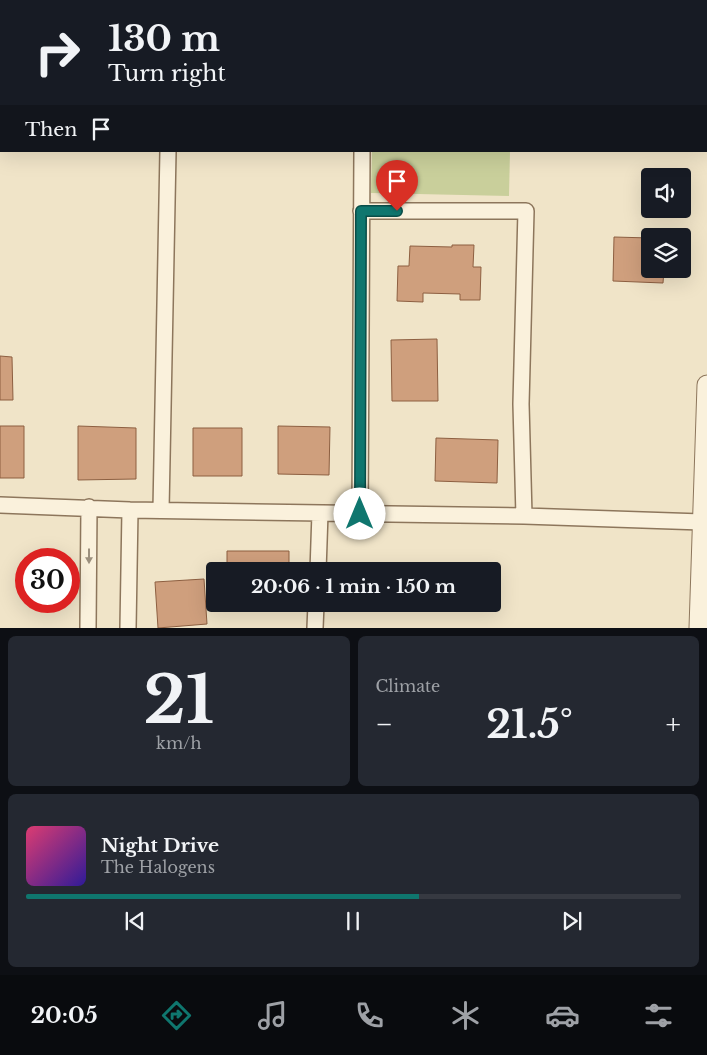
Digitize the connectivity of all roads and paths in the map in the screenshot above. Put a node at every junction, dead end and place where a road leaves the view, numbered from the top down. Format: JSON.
{"nodes":[{"id":1,"x":8,"y":0,"type":"edge"},
{"id":2,"x":34,"y":0,"type":"edge"},
{"id":3,"x":168,"y":152,"type":"edge"},
{"id":4,"x":362,"y":152,"type":"edge"},
{"id":5,"x":361,"y":211,"type":"junction"},
{"id":6,"x":707,"y":385,"type":"edge"},
{"id":7,"x":706,"y":432,"type":"edge"},
{"id":8,"x":0,"y":505,"type":"edge"},
{"id":9,"x":89,"y":507,"type":"junction"},
{"id":10,"x":130,"y":510,"type":"junction"},
{"id":11,"x":161,"y":510,"type":"junction"},
{"id":12,"x":320,"y":513,"type":"junction"},
{"id":13,"x":360,"y":514,"type":"junction"},
{"id":14,"x":524,"y":516,"type":"junction"},
{"id":15,"x":702,"y":522,"type":"junction"},
{"id":16,"x":318,"y":562,"type":"edge"},
{"id":17,"x":316,"y":612,"type":"edge"},
{"id":18,"x":88,"y":628,"type":"edge"},
{"id":19,"x":128,"y":628,"type":"edge"},
{"id":20,"x":315,"y":628,"type":"edge"},
{"id":21,"x":699,"y":628,"type":"edge"}],
"edges":[{"from":1,"to":2,"type":"street"},
{"from":3,"to":11,"type":"street"},
{"from":4,"to":5,"type":"street"},
{"from":5,"to":13,"type":"street"},
{"from":5,"to":14,"type":"street"},
{"from":6,"to":7,"type":"street"},
{"from":7,"to":15,"type":"street"},
{"from":8,"to":9,"type":"street"},
{"from":9,"to":10,"type":"street"},
{"from":9,"to":18,"type":"street","one_way":true},
{"from":10,"to":11,"type":"street"},
{"from":10,"to":19,"type":"street"},
{"from":11,"to":12,"type":"street"},
{"from":12,"to":13,"type":"street"},
{"from":12,"to":16,"type":"street"},
{"from":13,"to":14,"type":"street"},
{"from":14,"to":15,"type":"street"},
{"from":15,"to":21,"type":"street"},
{"from":17,"to":20,"type":"street"}]}
